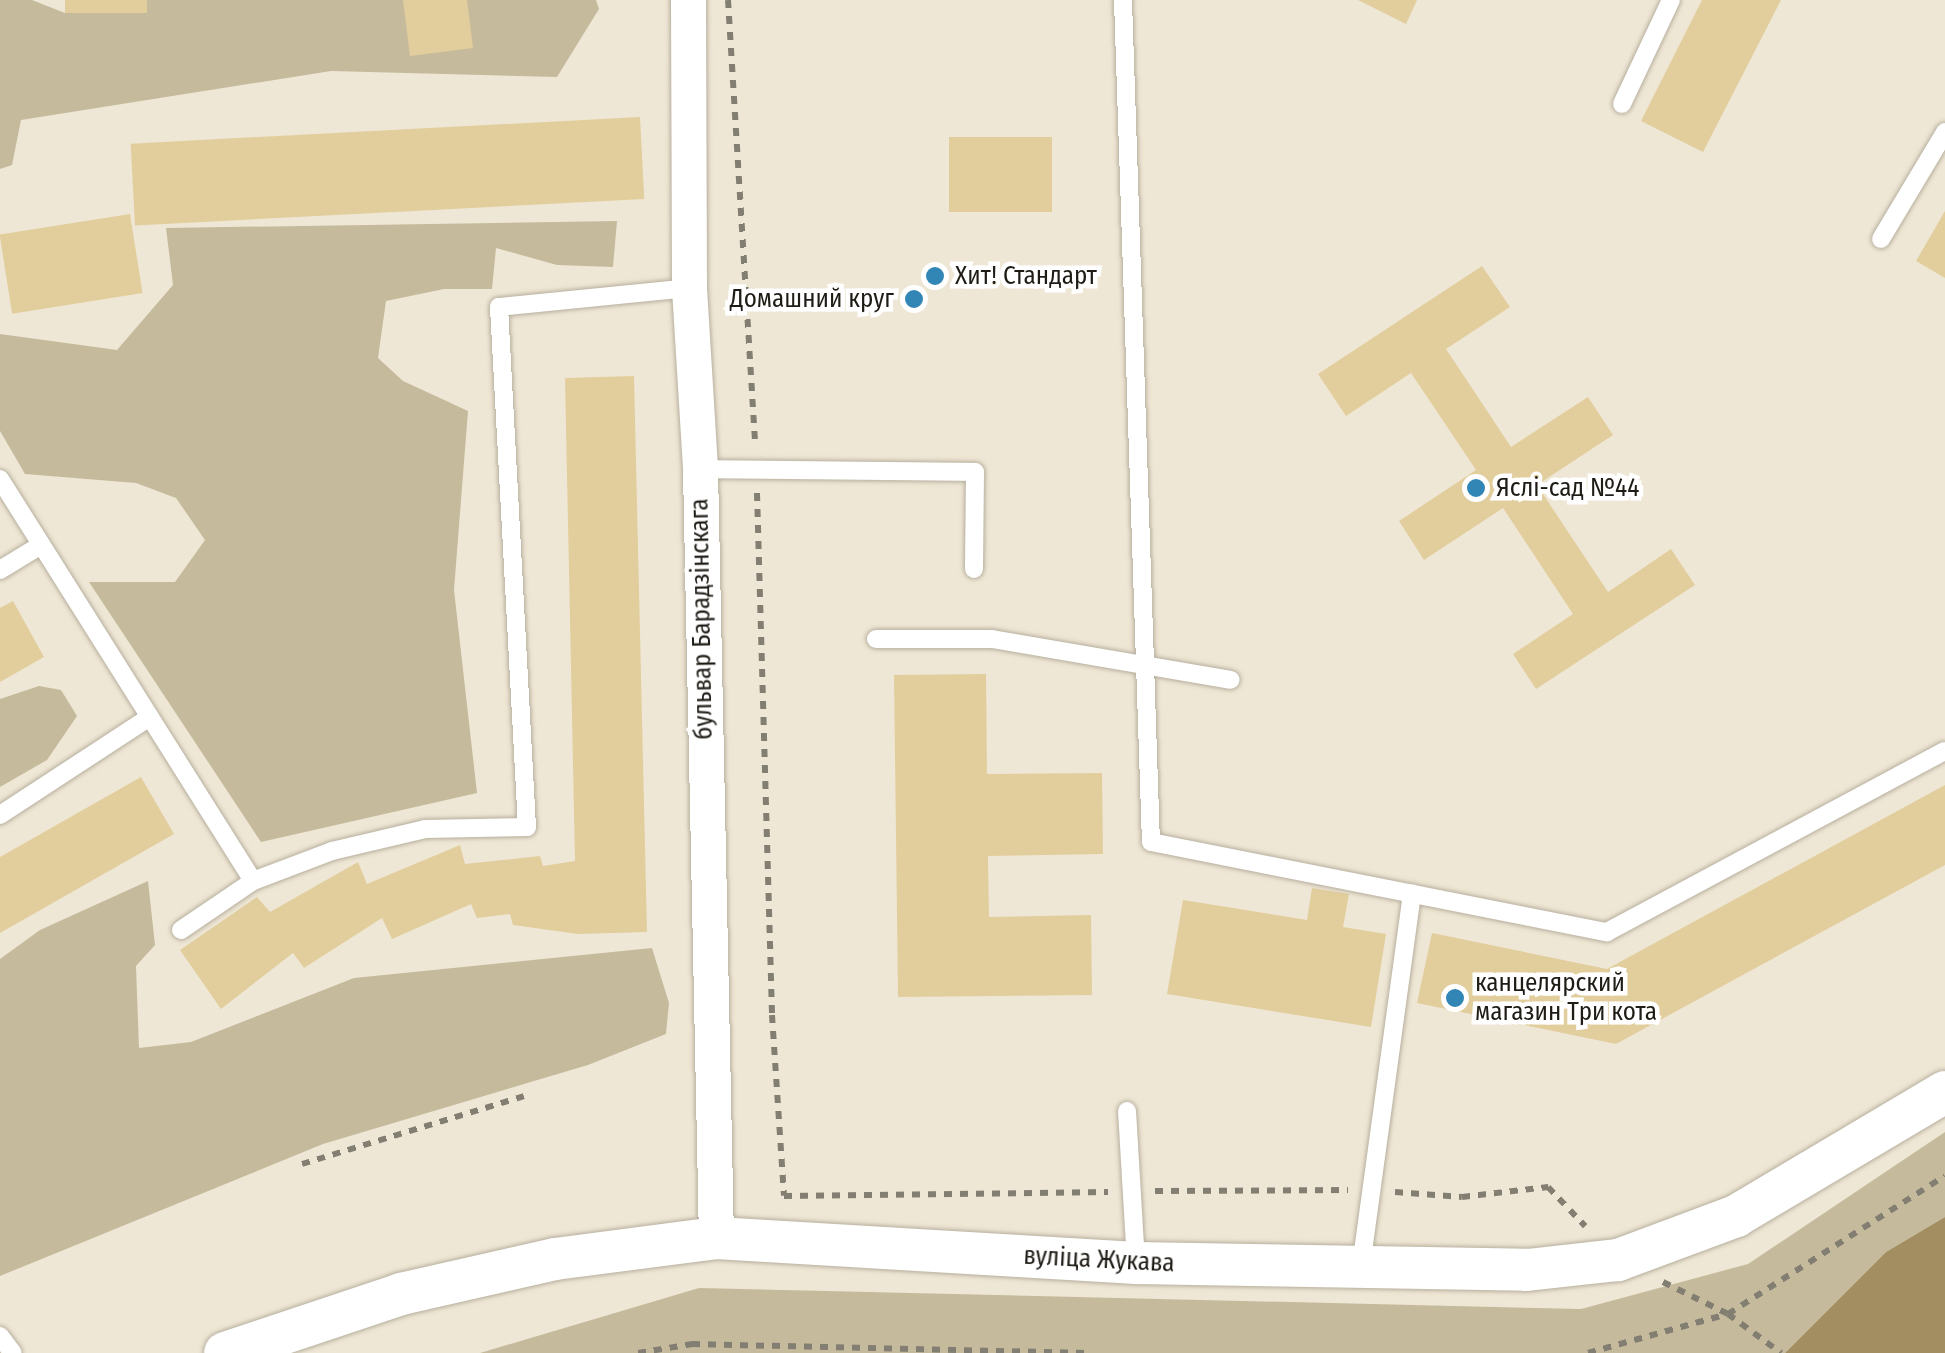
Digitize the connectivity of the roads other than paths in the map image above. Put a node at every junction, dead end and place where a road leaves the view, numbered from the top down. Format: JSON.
{"nodes":[{"id":1,"x":688,"y":0,"type":"edge"},
{"id":2,"x":1122,"y":0,"type":"edge"},
{"id":3,"x":1671,"y":0,"type":"edge"},
{"id":4,"x":1622,"y":104,"type":"dead end"},
{"id":5,"x":1945,"y":132,"type":"edge"},
{"id":6,"x":1881,"y":239,"type":"dead end"},
{"id":7,"x":689,"y":288,"type":"junction"},
{"id":8,"x":700,"y":470,"type":"junction"},
{"id":9,"x":0,"y":479,"type":"edge"},
{"id":10,"x":41,"y":545,"type":"junction"},
{"id":11,"x":974,"y":569,"type":"dead end"},
{"id":12,"x":0,"y":570,"type":"edge"},
{"id":13,"x":876,"y":639,"type":"dead end"},
{"id":14,"x":1144,"y":665,"type":"junction"},
{"id":15,"x":1231,"y":680,"type":"dead end"},
{"id":16,"x":150,"y":717,"type":"junction"},
{"id":17,"x":1945,"y":750,"type":"edge"},
{"id":18,"x":0,"y":815,"type":"edge"},
{"id":19,"x":253,"y":881,"type":"junction"},
{"id":20,"x":1412,"y":893,"type":"junction"},
{"id":21,"x":180,"y":930,"type":"dead end"},
{"id":22,"x":1945,"y":1092,"type":"edge"},
{"id":23,"x":1127,"y":1111,"type":"dead end"},
{"id":24,"x":716,"y":1238,"type":"junction"},
{"id":25,"x":1136,"y":1264,"type":"junction"},
{"id":26,"x":1361,"y":1267,"type":"junction"},
{"id":27,"x":0,"y":1336,"type":"edge"},
{"id":28,"x":13,"y":1353,"type":"edge"},
{"id":29,"x":225,"y":1353,"type":"edge"}],
"edges":[{"from":1,"to":7,"type":"street","name":"бульвар Барадзінскага"},
{"from":2,"to":14,"type":"lane"},
{"from":3,"to":4,"type":"lane"},
{"from":5,"to":6,"type":"lane"},
{"from":7,"to":8,"type":"street","name":"бульвар Барадзінскага"},
{"from":7,"to":19,"type":"lane"},
{"from":8,"to":11,"type":"lane"},
{"from":8,"to":24,"type":"street","name":"бульвар Барадзінскага"},
{"from":9,"to":10,"type":"lane"},
{"from":10,"to":12,"type":"lane"},
{"from":10,"to":16,"type":"lane"},
{"from":13,"to":14,"type":"lane"},
{"from":14,"to":15,"type":"lane"},
{"from":14,"to":20,"type":"lane"},
{"from":16,"to":18,"type":"lane"},
{"from":16,"to":19,"type":"lane"},
{"from":17,"to":20,"type":"lane"},
{"from":19,"to":21,"type":"lane"},
{"from":20,"to":26,"type":"lane"},
{"from":22,"to":26,"type":"street","name":"вуліца Жукава"},
{"from":23,"to":25,"type":"lane"},
{"from":24,"to":25,"type":"street","name":"вуліца Жукава"},
{"from":24,"to":29,"type":"street","name":"вуліца Жукава"},
{"from":25,"to":26,"type":"street","name":"вуліца Жукава"},
{"from":27,"to":28,"type":"lane"}]}
